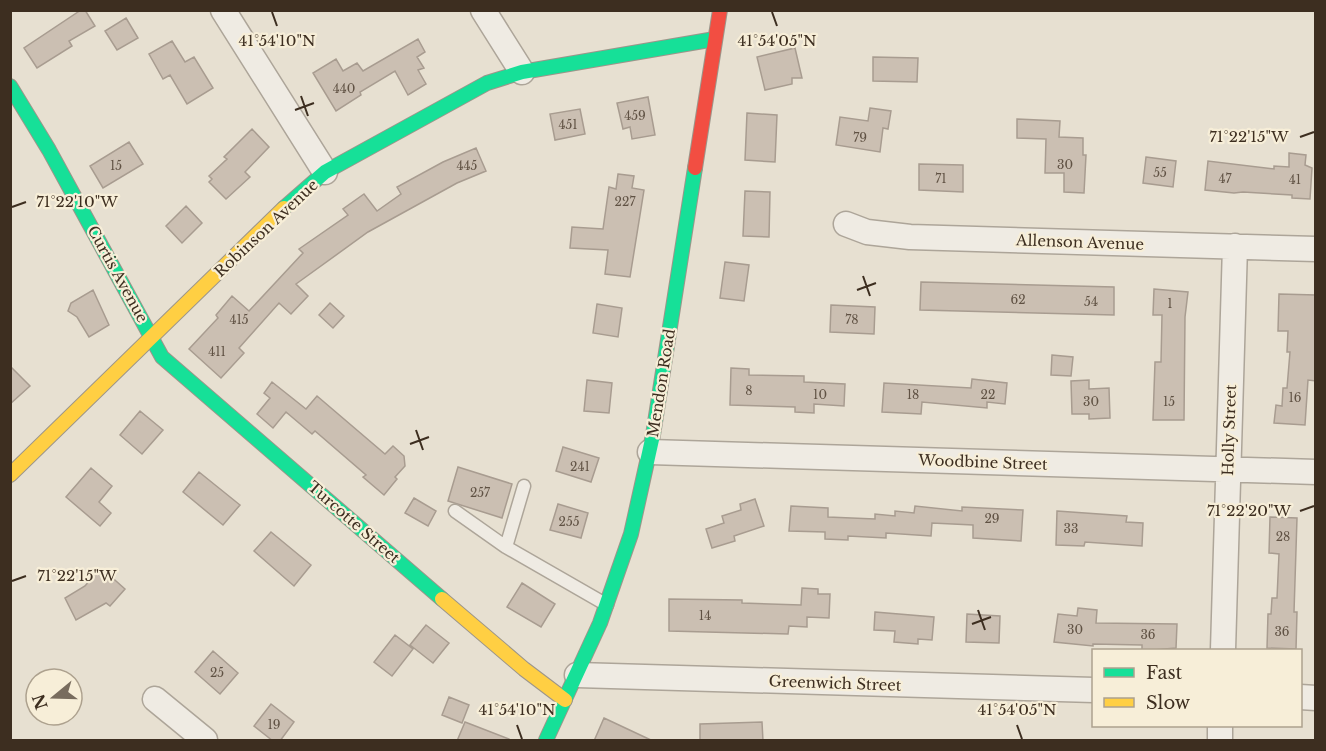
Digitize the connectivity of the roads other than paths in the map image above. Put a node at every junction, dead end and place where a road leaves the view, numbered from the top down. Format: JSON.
{"nodes":[{"id":1,"x":223,"y":10,"type":"edge"},
{"id":2,"x":483,"y":10,"type":"edge"},
{"id":3,"x":720,"y":10,"type":"edge"},
{"id":4,"x":715,"y":39,"type":"junction"},
{"id":5,"x":522,"y":72,"type":"junction"},
{"id":6,"x":10,"y":86,"type":"edge"},
{"id":7,"x":325,"y":172,"type":"junction"},
{"id":8,"x":846,"y":224,"type":"dead end"},
{"id":9,"x":1235,"y":246,"type":"junction"},
{"id":10,"x":1316,"y":249,"type":"edge"},
{"id":11,"x":152,"y":337,"type":"junction"},
{"id":12,"x":650,"y":452,"type":"junction"},
{"id":13,"x":1228,"y":469,"type":"junction"},
{"id":14,"x":1316,"y":472,"type":"edge"},
{"id":15,"x":10,"y":475,"type":"edge"},
{"id":16,"x":524,"y":486,"type":"dead end"},
{"id":17,"x":455,"y":511,"type":"dead end"},
{"id":18,"x":506,"y":547,"type":"junction"},
{"id":19,"x":608,"y":606,"type":"junction"},
{"id":20,"x":1222,"y":649,"type":"edge"},
{"id":21,"x":578,"y":675,"type":"junction"},
{"id":22,"x":1092,"y":690,"type":"edge"},
{"id":23,"x":155,"y":699,"type":"dead end"},
{"id":24,"x":565,"y":700,"type":"junction"},
{"id":25,"x":205,"y":741,"type":"edge"},
{"id":26,"x":546,"y":741,"type":"edge"}],
"edges":[{"from":1,"to":7,"type":"street"},
{"from":2,"to":5,"type":"street"},
{"from":3,"to":4,"type":"street","name":"Mendon Road"},
{"from":4,"to":5,"type":"street","name":"Robinson Avenue"},
{"from":4,"to":12,"type":"street","name":"Mendon Road"},
{"from":5,"to":7,"type":"street","name":"Robinson Avenue"},
{"from":6,"to":11,"type":"street","name":"Curtis Avenue"},
{"from":7,"to":11,"type":"street","name":"Robinson Avenue"},
{"from":8,"to":9,"type":"street","name":"Allenson Avenue"},
{"from":9,"to":10,"type":"street","name":"Allenson Avenue"},
{"from":9,"to":13,"type":"street","name":"Holly Street"},
{"from":11,"to":15,"type":"street","name":"Robinson Avenue"},
{"from":11,"to":24,"type":"street","name":"Turcotte Street"},
{"from":12,"to":13,"type":"street","name":"Woodbine Street"},
{"from":12,"to":19,"type":"street","name":"Mendon Road"},
{"from":13,"to":14,"type":"street","name":"Woodbine Street"},
{"from":13,"to":20,"type":"street","name":"Holly Street"},
{"from":16,"to":18,"type":"lane"},
{"from":17,"to":18,"type":"lane"},
{"from":18,"to":19,"type":"lane"},
{"from":19,"to":21,"type":"street","name":"Mendon Road"},
{"from":21,"to":22,"type":"street","name":"Greenwich Street"},
{"from":21,"to":24,"type":"street","name":"Mendon Road"},
{"from":23,"to":25,"type":"street"},
{"from":24,"to":26,"type":"street","name":"Mendon Road"}]}
